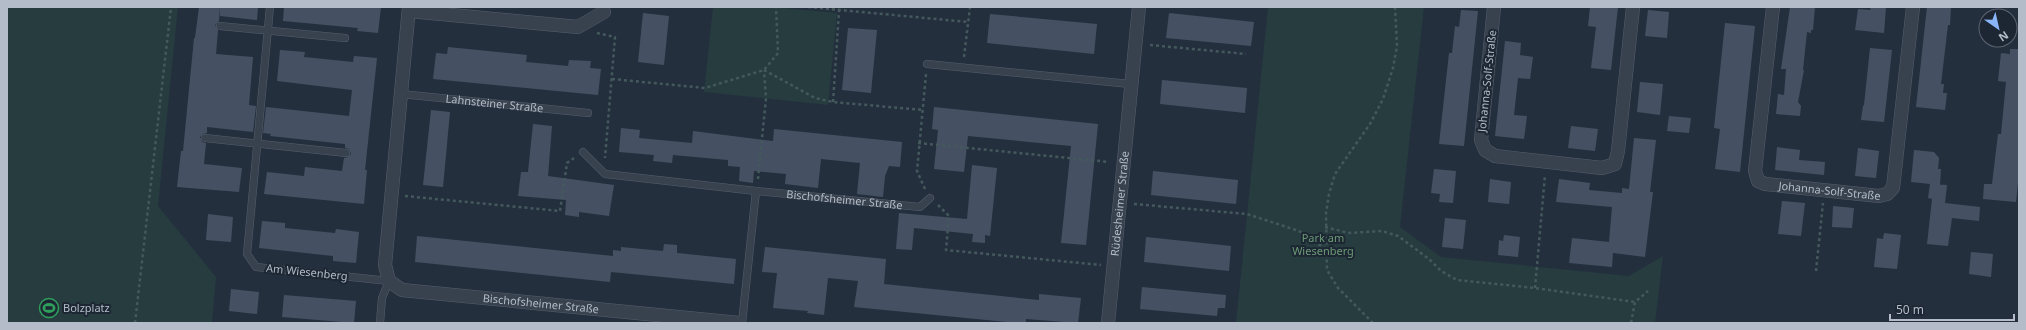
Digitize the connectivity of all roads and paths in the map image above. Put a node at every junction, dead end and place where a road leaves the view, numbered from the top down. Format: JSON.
{"nodes":[{"id":1,"x":171,"y":7,"type":"edge"},
{"id":2,"x":270,"y":7,"type":"edge"},
{"id":3,"x":776,"y":7,"type":"edge"},
{"id":4,"x":808,"y":7,"type":"edge"},
{"id":5,"x":970,"y":7,"type":"edge"},
{"id":6,"x":1139,"y":7,"type":"edge"},
{"id":7,"x":1395,"y":7,"type":"edge"},
{"id":8,"x":1494,"y":7,"type":"edge"},
{"id":9,"x":1633,"y":7,"type":"edge"},
{"id":10,"x":1773,"y":7,"type":"edge"},
{"id":11,"x":1913,"y":7,"type":"edge"},
{"id":12,"x":409,"y":9,"type":"edge"},
{"id":13,"x":839,"y":11,"type":"junction"},
{"id":14,"x":604,"y":12,"type":"dead end"},
{"id":15,"x":968,"y":22,"type":"junction"},
{"id":16,"x":220,"y":26,"type":"dead end"},
{"id":17,"x":578,"y":27,"type":"junction"},
{"id":18,"x":268,"y":30,"type":"junction"},
{"id":19,"x":345,"y":38,"type":"dead end"},
{"id":20,"x":1150,"y":45,"type":"dead end"},
{"id":21,"x":1246,"y":54,"type":"dead end"},
{"id":22,"x":927,"y":64,"type":"joint"},
{"id":23,"x":963,"y":67,"type":"junction"},
{"id":24,"x":764,"y":70,"type":"junction"},
{"id":25,"x":612,"y":79,"type":"junction"},
{"id":26,"x":1130,"y":84,"type":"junction"},
{"id":27,"x":401,"y":94,"type":"junction"},
{"id":28,"x":833,"y":102,"type":"junction"},
{"id":29,"x":922,"y":110,"type":"junction"},
{"id":30,"x":588,"y":113,"type":"dead end"},
{"id":31,"x":206,"y":138,"type":"dead end"},
{"id":32,"x":257,"y":143,"type":"junction"},
{"id":33,"x":918,"y":143,"type":"junction"},
{"id":34,"x":583,"y":152,"type":"joint"},
{"id":35,"x":346,"y":153,"type":"dead end"},
{"id":36,"x":1547,"y":161,"type":"junction"},
{"id":37,"x":1123,"y":163,"type":"junction"},
{"id":38,"x":605,"y":174,"type":"junction"},
{"id":39,"x":1825,"y":190,"type":"junction"},
{"id":40,"x":756,"y":191,"type":"junction"},
{"id":41,"x":407,"y":197,"type":"dead end"},
{"id":42,"x":930,"y":198,"type":"junction"},
{"id":43,"x":1133,"y":204,"type":"dead end"},
{"id":44,"x":1325,"y":227,"type":"junction"},
{"id":45,"x":1326,"y":246,"type":"junction"},
{"id":46,"x":1113,"y":266,"type":"junction"},
{"id":47,"x":1816,"y":271,"type":"dead end"},
{"id":48,"x":389,"y":281,"type":"junction"},
{"id":49,"x":1535,"y":288,"type":"junction"},
{"id":50,"x":1648,"y":291,"type":"dead end"},
{"id":51,"x":1635,"y":302,"type":"junction"},
{"id":52,"x":135,"y":323,"type":"edge"},
{"id":53,"x":380,"y":323,"type":"edge"},
{"id":54,"x":739,"y":323,"type":"edge"},
{"id":55,"x":742,"y":323,"type":"edge"},
{"id":56,"x":1108,"y":323,"type":"edge"},
{"id":57,"x":1373,"y":323,"type":"edge"},
{"id":58,"x":1631,"y":323,"type":"edge"}],
"edges":[{"from":1,"to":52,"type":"path"},
{"from":2,"to":18,"type":"lane","name":"Am Wiesenberg"},
{"from":3,"to":24,"type":"path"},
{"from":4,"to":13,"type":"path"},
{"from":5,"to":15,"type":"path"},
{"from":6,"to":26,"type":"street","name":"Rüdesheimer Straße"},
{"from":7,"to":44,"type":"path"},
{"from":8,"to":36,"type":"street","name":"Johanna-Solf-Straße"},
{"from":9,"to":36,"type":"street","name":"Johanna-Solf-Straße"},
{"from":10,"to":39,"type":"street","name":"Johanna-Solf-Straße"},
{"from":11,"to":39,"type":"street","name":"Johanna-Solf-Straße"},
{"from":12,"to":17,"type":"street"},
{"from":12,"to":27,"type":"street"},
{"from":13,"to":15,"type":"path"},
{"from":13,"to":28,"type":"path"},
{"from":14,"to":17,"type":"street"},
{"from":15,"to":23,"type":"path"},
{"from":16,"to":18,"type":"lane"},
{"from":17,"to":25,"type":"path"},
{"from":18,"to":19,"type":"lane"},
{"from":18,"to":32,"type":"lane","name":"Am Wiesenberg"},
{"from":20,"to":21,"type":"path"},
{"from":22,"to":23,"type":"lane"},
{"from":22,"to":29,"type":"path"},
{"from":23,"to":26,"type":"lane"},
{"from":24,"to":25,"type":"path"},
{"from":24,"to":28,"type":"path"},
{"from":24,"to":40,"type":"path"},
{"from":25,"to":38,"type":"path"},
{"from":26,"to":37,"type":"street","name":"Rüdesheimer Straße"},
{"from":27,"to":30,"type":"lane","name":"Lahnsteiner Straße"},
{"from":27,"to":48,"type":"street"},
{"from":28,"to":29,"type":"path"},
{"from":29,"to":33,"type":"path"},
{"from":31,"to":32,"type":"lane"},
{"from":32,"to":35,"type":"lane"},
{"from":32,"to":48,"type":"lane","name":"Am Wiesenberg"},
{"from":33,"to":37,"type":"path"},
{"from":33,"to":42,"type":"path"},
{"from":34,"to":38,"type":"lane"},
{"from":34,"to":41,"type":"path"},
{"from":36,"to":49,"type":"path"},
{"from":37,"to":46,"type":"street","name":"Rüdesheimer Straße"},
{"from":38,"to":40,"type":"lane","name":"Bischofsheimer Straße"},
{"from":39,"to":47,"type":"path"},
{"from":40,"to":42,"type":"lane","name":"Bischofsheimer Straße"},
{"from":40,"to":55,"type":"lane"},
{"from":42,"to":46,"type":"path"},
{"from":43,"to":45,"type":"path"},
{"from":44,"to":45,"type":"path"},
{"from":44,"to":49,"type":"path"},
{"from":45,"to":57,"type":"path"},
{"from":46,"to":56,"type":"street","name":"Rüdesheimer Straße"},
{"from":48,"to":53,"type":"lane"},
{"from":48,"to":54,"type":"street","name":"Bischofsheimer Straße"},
{"from":49,"to":51,"type":"path"},
{"from":50,"to":51,"type":"path"},
{"from":51,"to":58,"type":"path"}]}
